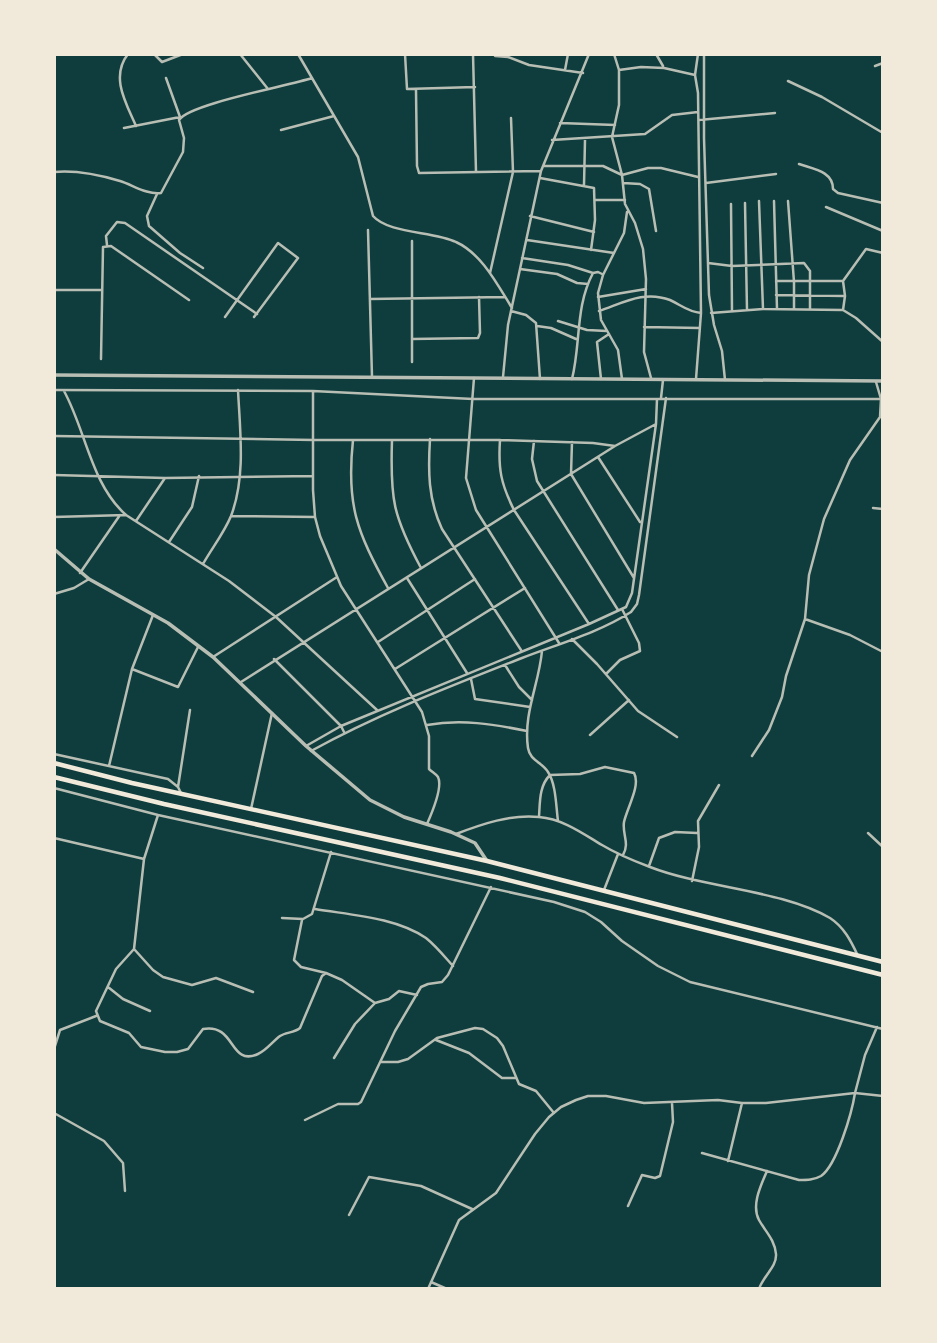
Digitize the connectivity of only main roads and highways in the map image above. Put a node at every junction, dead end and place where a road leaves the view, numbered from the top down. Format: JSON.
{"nodes":[{"id":1,"x":54,"y":763,"type":"edge"},
{"id":2,"x":54,"y":777,"type":"edge"},
{"id":3,"x":883,"y":962,"type":"edge"},
{"id":4,"x":883,"y":975,"type":"edge"}],
"edges":[{"from":1,"to":3,"type":"highway"},
{"from":2,"to":4,"type":"highway"}]}
